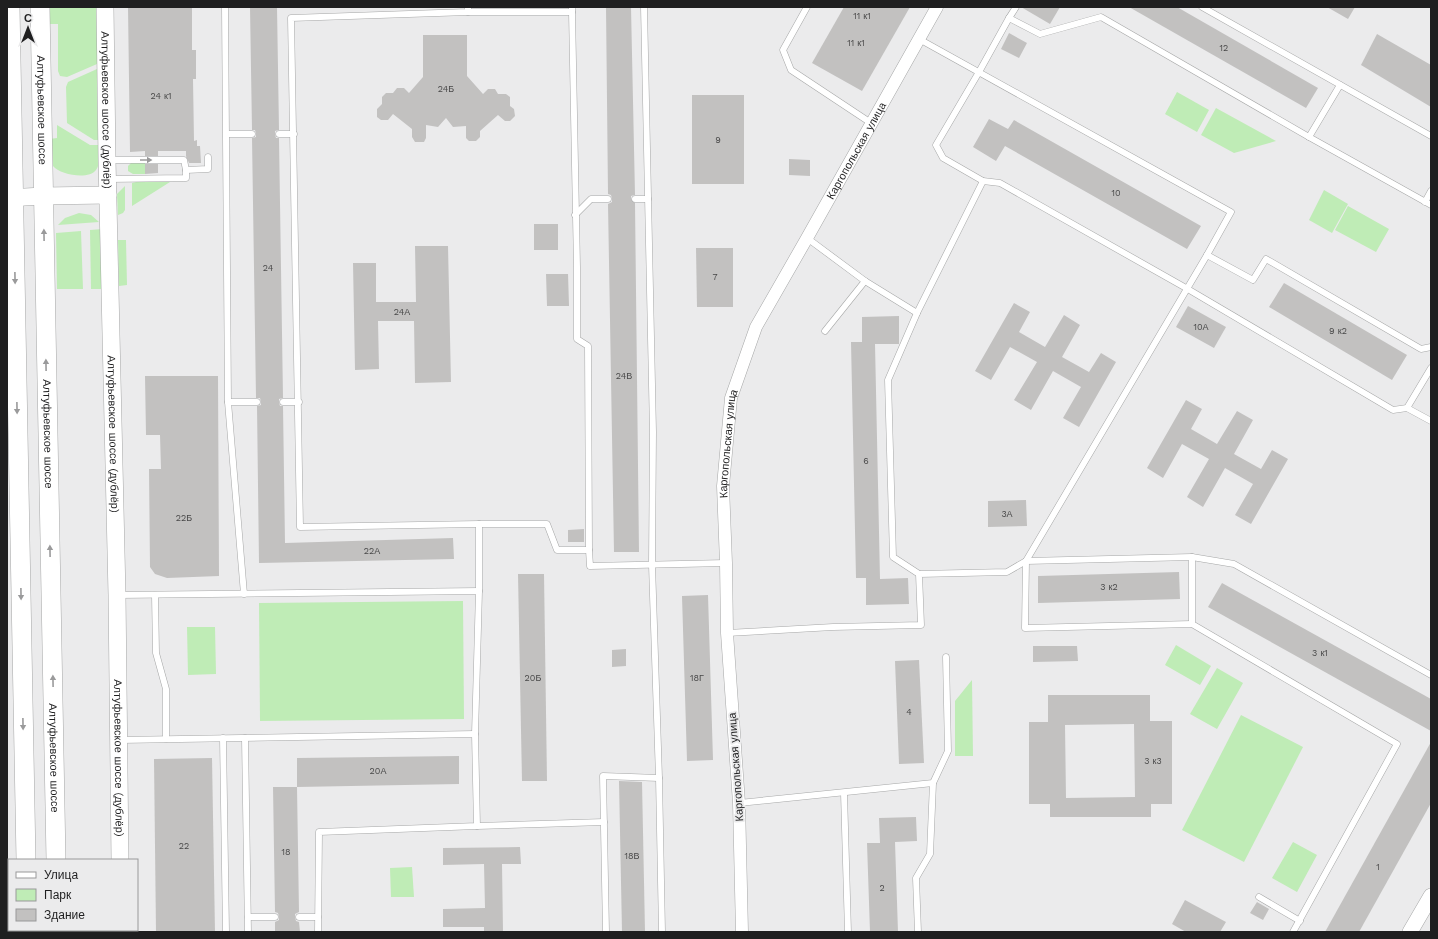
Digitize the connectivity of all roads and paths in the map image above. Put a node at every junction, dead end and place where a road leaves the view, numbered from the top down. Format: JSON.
{"nodes":[{"id":1,"x":10,"y":7,"type":"edge"},
{"id":2,"x":40,"y":7,"type":"edge"},
{"id":3,"x":105,"y":7,"type":"edge"},
{"id":4,"x":225,"y":7,"type":"edge"},
{"id":5,"x":644,"y":7,"type":"edge"},
{"id":6,"x":807,"y":7,"type":"edge"},
{"id":7,"x":937,"y":7,"type":"edge"},
{"id":8,"x":1016,"y":7,"type":"edge"},
{"id":9,"x":1202,"y":7,"type":"edge"},
{"id":10,"x":468,"y":10,"type":"edge"},
{"id":11,"x":572,"y":10,"type":"edge"},
{"id":12,"x":1009,"y":18,"type":"junction"},
{"id":13,"x":919,"y":39,"type":"junction"},
{"id":14,"x":979,"y":72,"type":"junction"},
{"id":15,"x":1340,"y":85,"type":"junction"},
{"id":16,"x":871,"y":123,"type":"junction"},
{"id":17,"x":227,"y":134,"type":"junction"},
{"id":18,"x":252,"y":134,"type":"dead end"},
{"id":19,"x":279,"y":134,"type":"dead end"},
{"id":20,"x":294,"y":134,"type":"junction"},
{"id":21,"x":1431,"y":136,"type":"edge"},
{"id":22,"x":1309,"y":137,"type":"junction"},
{"id":23,"x":208,"y":157,"type":"dead end"},
{"id":24,"x":107,"y":160,"type":"junction"},
{"id":25,"x":186,"y":170,"type":"junction"},
{"id":26,"x":983,"y":181,"type":"junction"},
{"id":27,"x":107,"y":187,"type":"junction"},
{"id":28,"x":1431,"y":191,"type":"edge"},
{"id":29,"x":43,"y":196,"type":"junction"},
{"id":30,"x":10,"y":198,"type":"edge"},
{"id":31,"x":608,"y":199,"type":"dead end"},
{"id":32,"x":635,"y":199,"type":"dead end"},
{"id":33,"x":648,"y":199,"type":"junction"},
{"id":34,"x":1425,"y":202,"type":"junction"},
{"id":35,"x":1431,"y":205,"type":"edge"},
{"id":36,"x":575,"y":215,"type":"junction"},
{"id":37,"x":807,"y":238,"type":"junction"},
{"id":38,"x":1207,"y":255,"type":"junction"},
{"id":39,"x":865,"y":281,"type":"junction"},
{"id":40,"x":1186,"y":288,"type":"junction"},
{"id":41,"x":917,"y":313,"type":"junction"},
{"id":42,"x":825,"y":331,"type":"dead end"},
{"id":43,"x":1431,"y":347,"type":"edge"},
{"id":44,"x":1431,"y":368,"type":"edge"},
{"id":45,"x":228,"y":402,"type":"junction"},
{"id":46,"x":256,"y":402,"type":"dead end"},
{"id":47,"x":283,"y":402,"type":"dead end"},
{"id":48,"x":299,"y":402,"type":"junction"},
{"id":49,"x":1407,"y":408,"type":"junction"},
{"id":50,"x":1431,"y":421,"type":"edge"},
{"id":51,"x":479,"y":524,"type":"junction"},
{"id":52,"x":589,"y":550,"type":"junction"},
{"id":53,"x":1192,"y":557,"type":"junction"},
{"id":54,"x":1026,"y":561,"type":"junction"},
{"id":55,"x":726,"y":563,"type":"junction"},
{"id":56,"x":652,"y":565,"type":"junction"},
{"id":57,"x":919,"y":574,"type":"junction"},
{"id":58,"x":479,"y":590,"type":"junction"},
{"id":59,"x":244,"y":594,"type":"junction"},
{"id":60,"x":117,"y":595,"type":"junction"},
{"id":61,"x":155,"y":595,"type":"junction"},
{"id":62,"x":1192,"y":624,"type":"junction"},
{"id":63,"x":727,"y":633,"type":"junction"},
{"id":64,"x":946,"y":657,"type":"dead end"},
{"id":65,"x":1431,"y":674,"type":"edge"},
{"id":66,"x":475,"y":734,"type":"junction"},
{"id":67,"x":223,"y":738,"type":"junction"},
{"id":68,"x":245,"y":738,"type":"junction"},
{"id":69,"x":166,"y":739,"type":"junction"},
{"id":70,"x":118,"y":740,"type":"junction"},
{"id":71,"x":659,"y":778,"type":"junction"},
{"id":72,"x":933,"y":783,"type":"junction"},
{"id":73,"x":844,"y":792,"type":"junction"},
{"id":74,"x":739,"y":803,"type":"junction"},
{"id":75,"x":604,"y":822,"type":"junction"},
{"id":76,"x":477,"y":826,"type":"junction"},
{"id":77,"x":26,"y":859,"type":"edge"},
{"id":78,"x":56,"y":859,"type":"edge"},
{"id":79,"x":120,"y":859,"type":"edge"},
{"id":80,"x":1431,"y":896,"type":"edge"},
{"id":81,"x":1259,"y":897,"type":"dead end"},
{"id":82,"x":248,"y":917,"type":"junction"},
{"id":83,"x":275,"y":917,"type":"dead end"},
{"id":84,"x":299,"y":917,"type":"dead end"},
{"id":85,"x":318,"y":917,"type":"junction"},
{"id":86,"x":1300,"y":921,"type":"junction"},
{"id":87,"x":1415,"y":930,"type":"edge"},
{"id":88,"x":226,"y":932,"type":"edge"},
{"id":89,"x":248,"y":932,"type":"edge"},
{"id":90,"x":318,"y":932,"type":"edge"},
{"id":91,"x":606,"y":932,"type":"edge"},
{"id":92,"x":662,"y":932,"type":"edge"},
{"id":93,"x":742,"y":932,"type":"edge"},
{"id":94,"x":848,"y":932,"type":"edge"},
{"id":95,"x":918,"y":932,"type":"edge"},
{"id":96,"x":1293,"y":932,"type":"edge"}],
"edges":[{"from":1,"to":30,"type":"main road"},
{"from":2,"to":29,"type":"main road","name":"Алтуфьевское шоссе"},
{"from":3,"to":24,"type":"main road","name":"Алтуфьевское шоссе (дублёр)"},
{"from":4,"to":17,"type":"lane"},
{"from":5,"to":33,"type":"lane"},
{"from":6,"to":16,"type":"lane"},
{"from":7,"to":13,"type":"street","name":"Каргопольская улица"},
{"from":8,"to":12,"type":"lane"},
{"from":9,"to":15,"type":"lane"},
{"from":10,"to":11,"type":"lane"},
{"from":10,"to":20,"type":"lane"},
{"from":11,"to":36,"type":"lane"},
{"from":12,"to":14,"type":"lane"},
{"from":12,"to":22,"type":"lane"},
{"from":13,"to":14,"type":"lane"},
{"from":13,"to":16,"type":"street","name":"Каргопольская улица"},
{"from":14,"to":26,"type":"lane"},
{"from":14,"to":38,"type":"lane"},
{"from":15,"to":21,"type":"lane"},
{"from":15,"to":22,"type":"lane"},
{"from":16,"to":37,"type":"street","name":"Каргопольская улица"},
{"from":17,"to":18,"type":"lane"},
{"from":17,"to":45,"type":"lane"},
{"from":19,"to":20,"type":"lane"},
{"from":20,"to":48,"type":"lane"},
{"from":22,"to":34,"type":"lane"},
{"from":23,"to":25,"type":"lane"},
{"from":24,"to":25,"type":"lane","one_way":true},
{"from":24,"to":27,"type":"main road","name":"Алтуфьевское шоссе (дублёр)"},
{"from":25,"to":27,"type":"lane"},
{"from":26,"to":40,"type":"lane"},
{"from":26,"to":41,"type":"lane"},
{"from":27,"to":29,"type":"main road"},
{"from":27,"to":60,"type":"main road","name":"Алтуфьевское шоссе (дублёр)"},
{"from":28,"to":34,"type":"lane"},
{"from":29,"to":30,"type":"main road"},
{"from":78,"to":29,"type":"main road","name":"Алтуфьевское шоссе","one_way":true},
{"from":30,"to":77,"type":"main road","one_way":true},
{"from":31,"to":36,"type":"lane"},
{"from":32,"to":33,"type":"lane"},
{"from":33,"to":56,"type":"lane"},
{"from":34,"to":35,"type":"lane"},
{"from":36,"to":52,"type":"lane"},
{"from":37,"to":39,"type":"lane"},
{"from":37,"to":55,"type":"street","name":"Каргопольская улица"},
{"from":38,"to":40,"type":"lane"},
{"from":38,"to":43,"type":"lane"},
{"from":39,"to":41,"type":"lane"},
{"from":39,"to":42,"type":"lane"},
{"from":40,"to":49,"type":"lane"},
{"from":40,"to":54,"type":"lane"},
{"from":41,"to":57,"type":"lane"},
{"from":44,"to":49,"type":"lane"},
{"from":45,"to":46,"type":"lane"},
{"from":45,"to":59,"type":"lane"},
{"from":47,"to":48,"type":"lane"},
{"from":48,"to":51,"type":"lane"},
{"from":49,"to":50,"type":"lane"},
{"from":51,"to":52,"type":"lane"},
{"from":51,"to":58,"type":"lane"},
{"from":52,"to":56,"type":"lane"},
{"from":53,"to":54,"type":"lane"},
{"from":53,"to":62,"type":"lane"},
{"from":53,"to":65,"type":"lane"},
{"from":54,"to":57,"type":"lane"},
{"from":54,"to":62,"type":"lane"},
{"from":55,"to":56,"type":"lane"},
{"from":55,"to":63,"type":"street","name":"Каргопольская улица"},
{"from":56,"to":71,"type":"lane"},
{"from":57,"to":63,"type":"lane"},
{"from":58,"to":59,"type":"lane"},
{"from":58,"to":66,"type":"lane"},
{"from":59,"to":61,"type":"lane"},
{"from":60,"to":61,"type":"lane"},
{"from":60,"to":70,"type":"main road","name":"Алтуфьевское шоссе (дублёр)"},
{"from":61,"to":69,"type":"lane"},
{"from":62,"to":86,"type":"lane"},
{"from":63,"to":74,"type":"street","name":"Каргопольская улица"},
{"from":64,"to":72,"type":"lane"},
{"from":66,"to":68,"type":"lane"},
{"from":66,"to":76,"type":"lane"},
{"from":67,"to":68,"type":"lane"},
{"from":67,"to":69,"type":"lane"},
{"from":67,"to":88,"type":"lane"},
{"from":68,"to":82,"type":"lane"},
{"from":69,"to":70,"type":"lane"},
{"from":70,"to":79,"type":"main road","name":"Алтуфьевское шоссе (дублёр)"},
{"from":71,"to":75,"type":"lane"},
{"from":71,"to":92,"type":"lane"},
{"from":72,"to":73,"type":"lane"},
{"from":72,"to":95,"type":"lane"},
{"from":73,"to":74,"type":"lane"},
{"from":73,"to":94,"type":"lane"},
{"from":74,"to":93,"type":"street","name":"Каргопольская улица"},
{"from":75,"to":76,"type":"lane"},
{"from":75,"to":91,"type":"lane"},
{"from":76,"to":85,"type":"lane"},
{"from":80,"to":87,"type":"street"},
{"from":81,"to":86,"type":"lane"},
{"from":82,"to":83,"type":"lane"},
{"from":82,"to":89,"type":"lane"},
{"from":84,"to":85,"type":"lane"},
{"from":85,"to":90,"type":"lane"},
{"from":86,"to":96,"type":"lane"}]}
